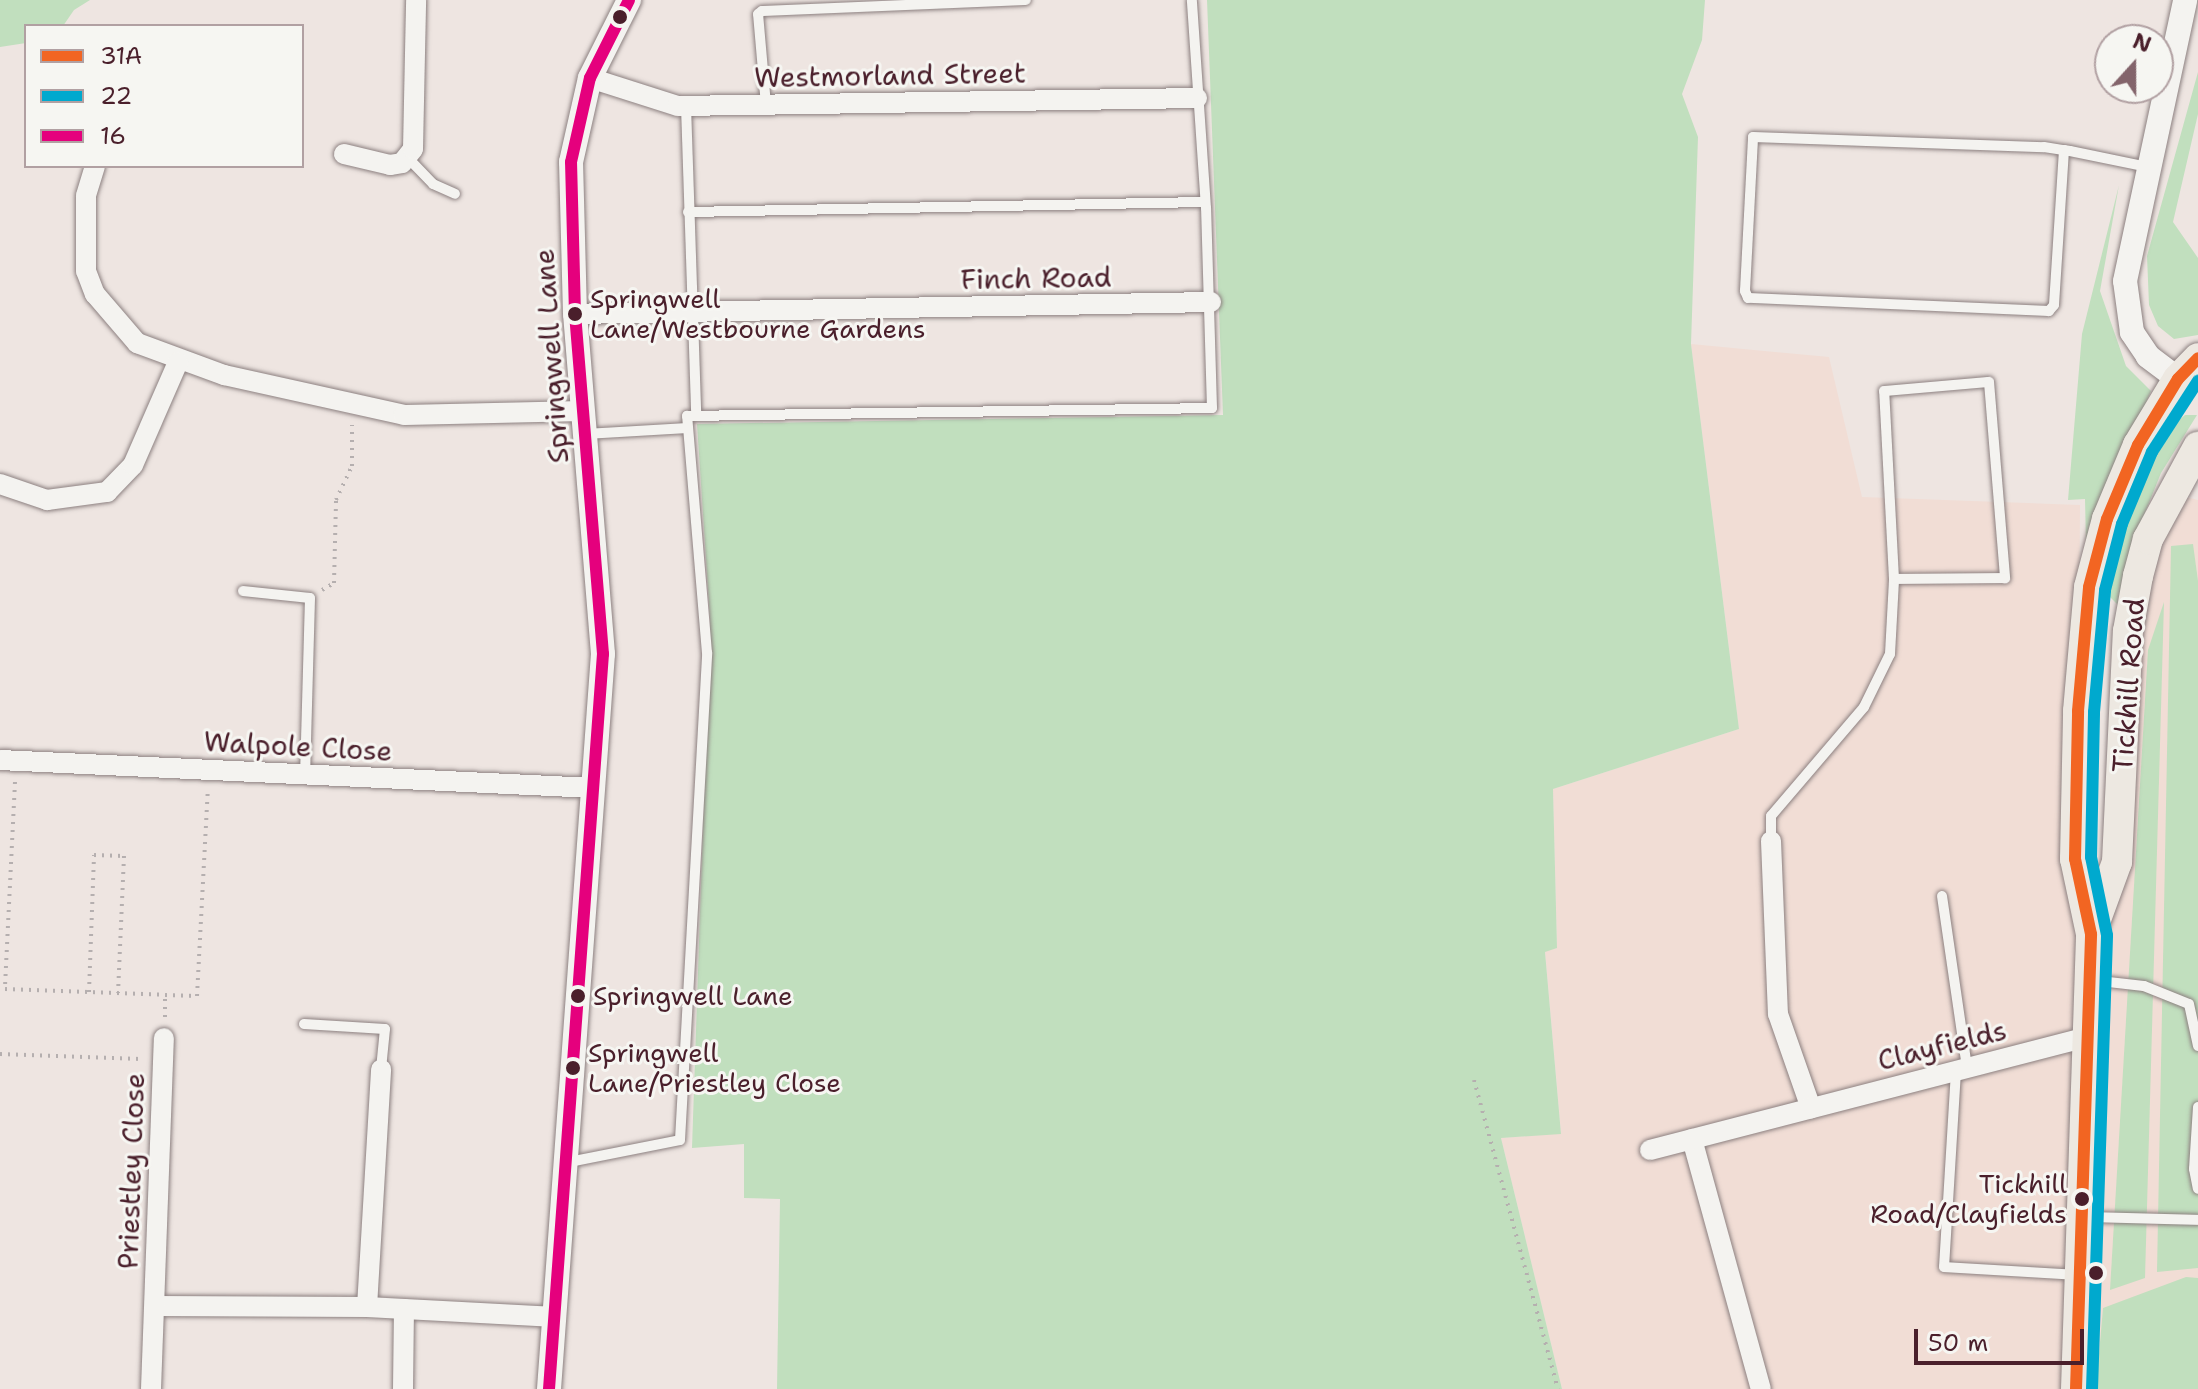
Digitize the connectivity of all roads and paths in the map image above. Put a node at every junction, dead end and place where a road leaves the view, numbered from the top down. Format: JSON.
{"nodes":[{"id":1,"x":416,"y":0,"type":"edge"},
{"id":2,"x":629,"y":0,"type":"edge"},
{"id":3,"x":1026,"y":0,"type":"edge"},
{"id":4,"x":1192,"y":0,"type":"edge"},
{"id":5,"x":2185,"y":0,"type":"edge"},
{"id":6,"x":796,"y":5,"type":"edge"},
{"id":7,"x":590,"y":78,"type":"junction"},
{"id":8,"x":1197,"y":98,"type":"junction"},
{"id":9,"x":766,"y":105,"type":"junction"},
{"id":10,"x":686,"y":106,"type":"junction"},
{"id":11,"x":2064,"y":150,"type":"junction"},
{"id":12,"x":344,"y":154,"type":"dead end"},
{"id":13,"x":408,"y":158,"type":"junction"},
{"id":14,"x":94,"y":168,"type":"edge"},
{"id":15,"x":2149,"y":168,"type":"junction"},
{"id":16,"x":455,"y":194,"type":"dead end"},
{"id":17,"x":1204,"y":202,"type":"junction"},
{"id":18,"x":688,"y":212,"type":"junction"},
{"id":19,"x":1211,"y":302,"type":"junction"},
{"id":20,"x":690,"y":313,"type":"junction"},
{"id":21,"x":575,"y":314,"type":"junction"},
{"id":22,"x":178,"y":362,"type":"junction"},
{"id":23,"x":2191,"y":375,"type":"edge"},
{"id":24,"x":353,"y":403,"type":"junction"},
{"id":25,"x":696,"y":415,"type":"junction"},
{"id":26,"x":585,"y":422,"type":"junction"},
{"id":27,"x":687,"y":428,"type":"junction"},
{"id":28,"x":2198,"y":447,"type":"edge"},
{"id":29,"x":0,"y":484,"type":"edge"},
{"id":30,"x":1894,"y":579,"type":"junction"},
{"id":31,"x":243,"y":591,"type":"dead end"},
{"id":32,"x":310,"y":598,"type":"junction"},
{"id":33,"x":8,"y":760,"type":"edge"},
{"id":34,"x":209,"y":770,"type":"junction"},
{"id":35,"x":305,"y":775,"type":"junction"},
{"id":36,"x":594,"y":788,"type":"junction"},
{"id":37,"x":1771,"y":841,"type":"joint"},
{"id":38,"x":1942,"y":896,"type":"dead end"},
{"id":39,"x":2091,"y":934,"type":"junction"},
{"id":40,"x":2089,"y":980,"type":"junction"},
{"id":41,"x":89,"y":992,"type":"junction"},
{"id":42,"x":118,"y":993,"type":"junction"},
{"id":43,"x":304,"y":1024,"type":"dead end"},
{"id":44,"x":2087,"y":1037,"type":"junction"},
{"id":45,"x":164,"y":1038,"type":"dead end"},
{"id":46,"x":2198,"y":1046,"type":"edge"},
{"id":47,"x":0,"y":1054,"type":"edge"},
{"id":48,"x":164,"y":1060,"type":"junction"},
{"id":49,"x":381,"y":1069,"type":"joint"},
{"id":50,"x":1961,"y":1069,"type":"junction"},
{"id":51,"x":1474,"y":1080,"type":"dead end"},
{"id":52,"x":2198,"y":1107,"type":"edge"},
{"id":53,"x":1811,"y":1108,"type":"junction"},
{"id":54,"x":1692,"y":1139,"type":"junction"},
{"id":55,"x":1650,"y":1150,"type":"dead end"},
{"id":56,"x":569,"y":1162,"type":"junction"},
{"id":57,"x":2198,"y":1189,"type":"edge"},
{"id":58,"x":2082,"y":1217,"type":"junction"},
{"id":59,"x":2198,"y":1220,"type":"edge"},
{"id":60,"x":2080,"y":1275,"type":"junction"},
{"id":61,"x":155,"y":1306,"type":"junction"},
{"id":62,"x":367,"y":1307,"type":"junction"},
{"id":63,"x":404,"y":1309,"type":"junction"},
{"id":64,"x":556,"y":1317,"type":"junction"},
{"id":65,"x":151,"y":1389,"type":"edge"},
{"id":66,"x":403,"y":1389,"type":"edge"},
{"id":67,"x":549,"y":1389,"type":"edge"},
{"id":68,"x":1558,"y":1389,"type":"edge"},
{"id":69,"x":1761,"y":1389,"type":"edge"},
{"id":70,"x":2076,"y":1389,"type":"edge"}],
"edges":[{"from":1,"to":13,"type":"street"},
{"from":2,"to":7,"type":"street","name":"Springwell Lane"},
{"from":3,"to":6,"type":"lane"},
{"from":4,"to":8,"type":"lane"},
{"from":5,"to":15,"type":"street","name":"Tickhill Road"},
{"from":6,"to":9,"type":"lane"},
{"from":7,"to":10,"type":"street","name":"Westmorland Street"},
{"from":7,"to":21,"type":"street","name":"Springwell Lane"},
{"from":8,"to":9,"type":"street","name":"Westmorland Street"},
{"from":8,"to":17,"type":"lane"},
{"from":9,"to":10,"type":"street","name":"Westmorland Street"},
{"from":10,"to":18,"type":"lane"},
{"from":11,"to":11,"type":"lane"},
{"from":11,"to":15,"type":"lane"},
{"from":12,"to":13,"type":"street"},
{"from":13,"to":16,"type":"lane"},
{"from":14,"to":22,"type":"street"},
{"from":15,"to":23,"type":"street","name":"Tickhill Road"},
{"from":17,"to":18,"type":"lane"},
{"from":17,"to":19,"type":"lane"},
{"from":18,"to":20,"type":"lane"},
{"from":19,"to":20,"type":"street","name":"Finch Road"},
{"from":19,"to":25,"type":"lane"},
{"from":20,"to":21,"type":"street","name":"Finch Road"},
{"from":20,"to":25,"type":"lane"},
{"from":21,"to":26,"type":"street","name":"Springwell Lane"},
{"from":22,"to":24,"type":"street"},
{"from":22,"to":29,"type":"street"},
{"from":23,"to":39,"type":"main road","name":"Tickhill Road"},
{"from":24,"to":26,"type":"street"},
{"from":24,"to":32,"type":"path"},
{"from":25,"to":27,"type":"lane"},
{"from":26,"to":27,"type":"lane"},
{"from":26,"to":36,"type":"street","name":"Springwell Lane"},
{"from":27,"to":56,"type":"lane"},
{"from":28,"to":39,"type":"main road","name":"Tickhill Road"},
{"from":30,"to":30,"type":"lane"},
{"from":30,"to":37,"type":"lane"},
{"from":31,"to":32,"type":"lane"},
{"from":32,"to":35,"type":"lane"},
{"from":33,"to":34,"type":"street","name":"Walpole Close"},
{"from":33,"to":41,"type":"path"},
{"from":34,"to":35,"type":"street","name":"Walpole Close"},
{"from":34,"to":42,"type":"path"},
{"from":35,"to":36,"type":"street","name":"Walpole Close"},
{"from":36,"to":56,"type":"street","name":"Springwell Lane"},
{"from":37,"to":53,"type":"street"},
{"from":38,"to":50,"type":"lane"},
{"from":39,"to":40,"type":"main road","name":"Tickhill Road"},
{"from":40,"to":44,"type":"main road","name":"Tickhill Road"},
{"from":40,"to":46,"type":"lane"},
{"from":41,"to":42,"type":"path"},
{"from":41,"to":42,"type":"path"},
{"from":43,"to":49,"type":"lane"},
{"from":44,"to":50,"type":"street","name":"Clayfields"},
{"from":44,"to":58,"type":"main road","name":"Tickhill Road"},
{"from":45,"to":48,"type":"street","name":"Priestley Close"},
{"from":47,"to":48,"type":"path"},
{"from":48,"to":61,"type":"street","name":"Priestley Close"},
{"from":49,"to":62,"type":"street"},
{"from":50,"to":53,"type":"street","name":"Clayfields"},
{"from":50,"to":60,"type":"lane"},
{"from":51,"to":68,"type":"path"},
{"from":52,"to":57,"type":"lane"},
{"from":53,"to":54,"type":"street","name":"Clayfields"},
{"from":54,"to":55,"type":"street","name":"Clayfields"},
{"from":54,"to":69,"type":"street"},
{"from":56,"to":64,"type":"street","name":"Springwell Lane"},
{"from":58,"to":59,"type":"lane"},
{"from":58,"to":60,"type":"main road","name":"Tickhill Road"},
{"from":60,"to":70,"type":"main road","name":"Tickhill Road"},
{"from":61,"to":62,"type":"street","name":"Priestley Close"},
{"from":61,"to":65,"type":"street","name":"Priestley Close"},
{"from":62,"to":63,"type":"street","name":"Priestley Close"},
{"from":63,"to":64,"type":"street","name":"Priestley Close"},
{"from":63,"to":66,"type":"street"},
{"from":64,"to":67,"type":"street","name":"Springwell Lane"}]}
